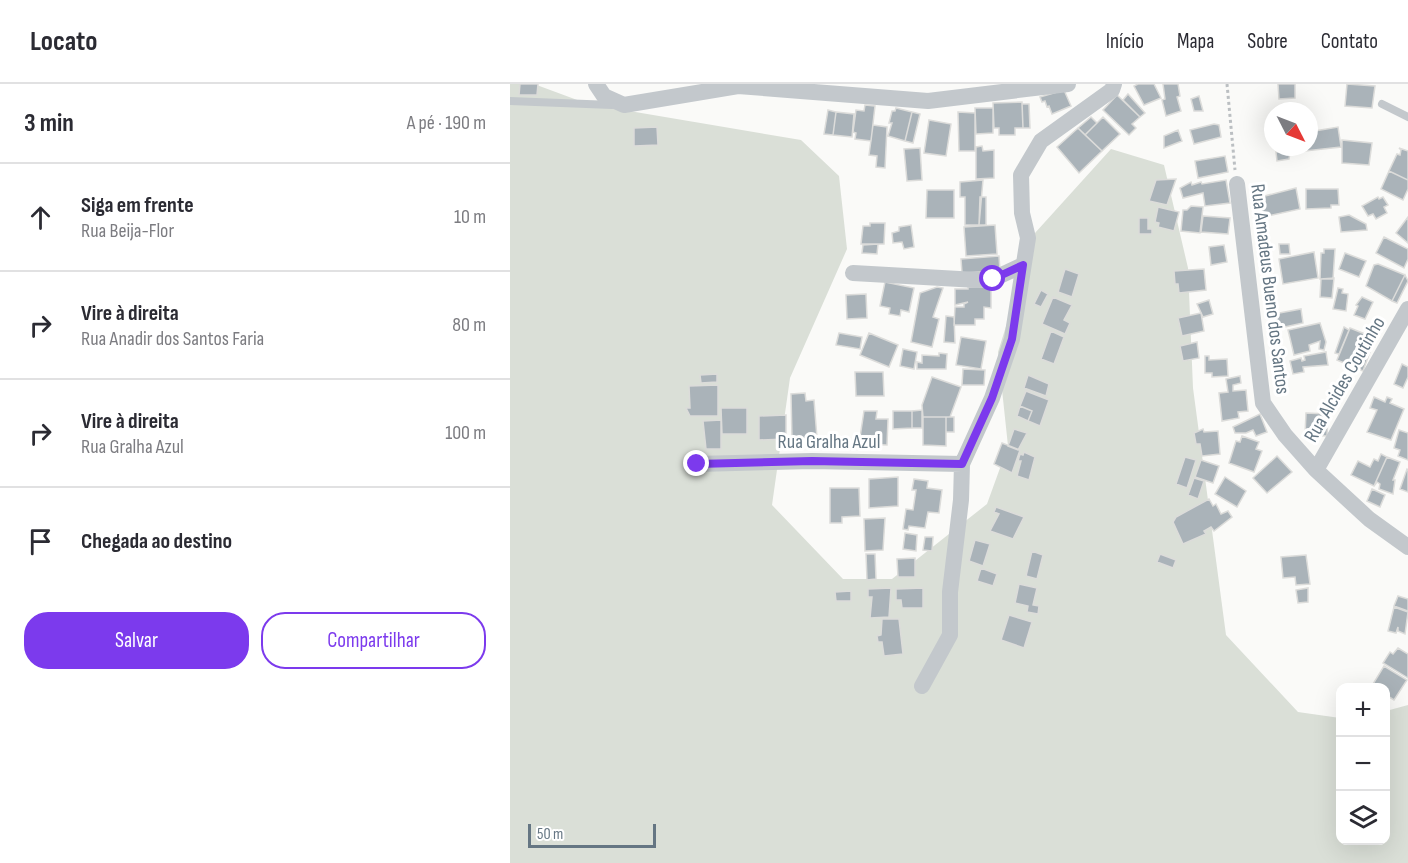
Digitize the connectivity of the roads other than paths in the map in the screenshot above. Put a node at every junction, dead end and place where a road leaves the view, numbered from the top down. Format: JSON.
{"nodes":[{"id":1,"x":1068,"y":84,"type":"edge"},
{"id":2,"x":1114,"y":84,"type":"edge"},
{"id":3,"x":600,"y":90,"type":"edge"},
{"id":4,"x":510,"y":101,"type":"edge"},
{"id":5,"x":1382,"y":104,"type":"dead end"},
{"id":6,"x":624,"y":105,"type":"junction"},
{"id":7,"x":1408,"y":117,"type":"edge"},
{"id":8,"x":1237,"y":184,"type":"road end"},
{"id":9,"x":1023,"y":265,"type":"junction"},
{"id":10,"x":853,"y":273,"type":"dead end"},
{"id":11,"x":1408,"y":309,"type":"edge"},
{"id":12,"x":697,"y":464,"type":"dead end"},
{"id":13,"x":962,"y":464,"type":"junction"},
{"id":14,"x":1316,"y":470,"type":"junction"},
{"id":15,"x":1408,"y":547,"type":"edge"},
{"id":16,"x":922,"y":686,"type":"dead end"}],
"edges":[{"from":1,"to":6,"type":"street"},
{"from":2,"to":9,"type":"street"},
{"from":3,"to":6,"type":"street"},
{"from":4,"to":6,"type":"lane"},
{"from":5,"to":7,"type":"lane"},
{"from":8,"to":14,"type":"street","name":"Rua Amadeus Bueno dos Santos"},
{"from":9,"to":10,"type":"street"},
{"from":9,"to":13,"type":"street"},
{"from":11,"to":14,"type":"street","name":"Rua Alcides Coutinho"},
{"from":12,"to":13,"type":"street","name":"Rua Gralha Azul"},
{"from":13,"to":16,"type":"street"},
{"from":14,"to":15,"type":"street","name":"Rua Amadeus Bueno dos Santos"}]}
